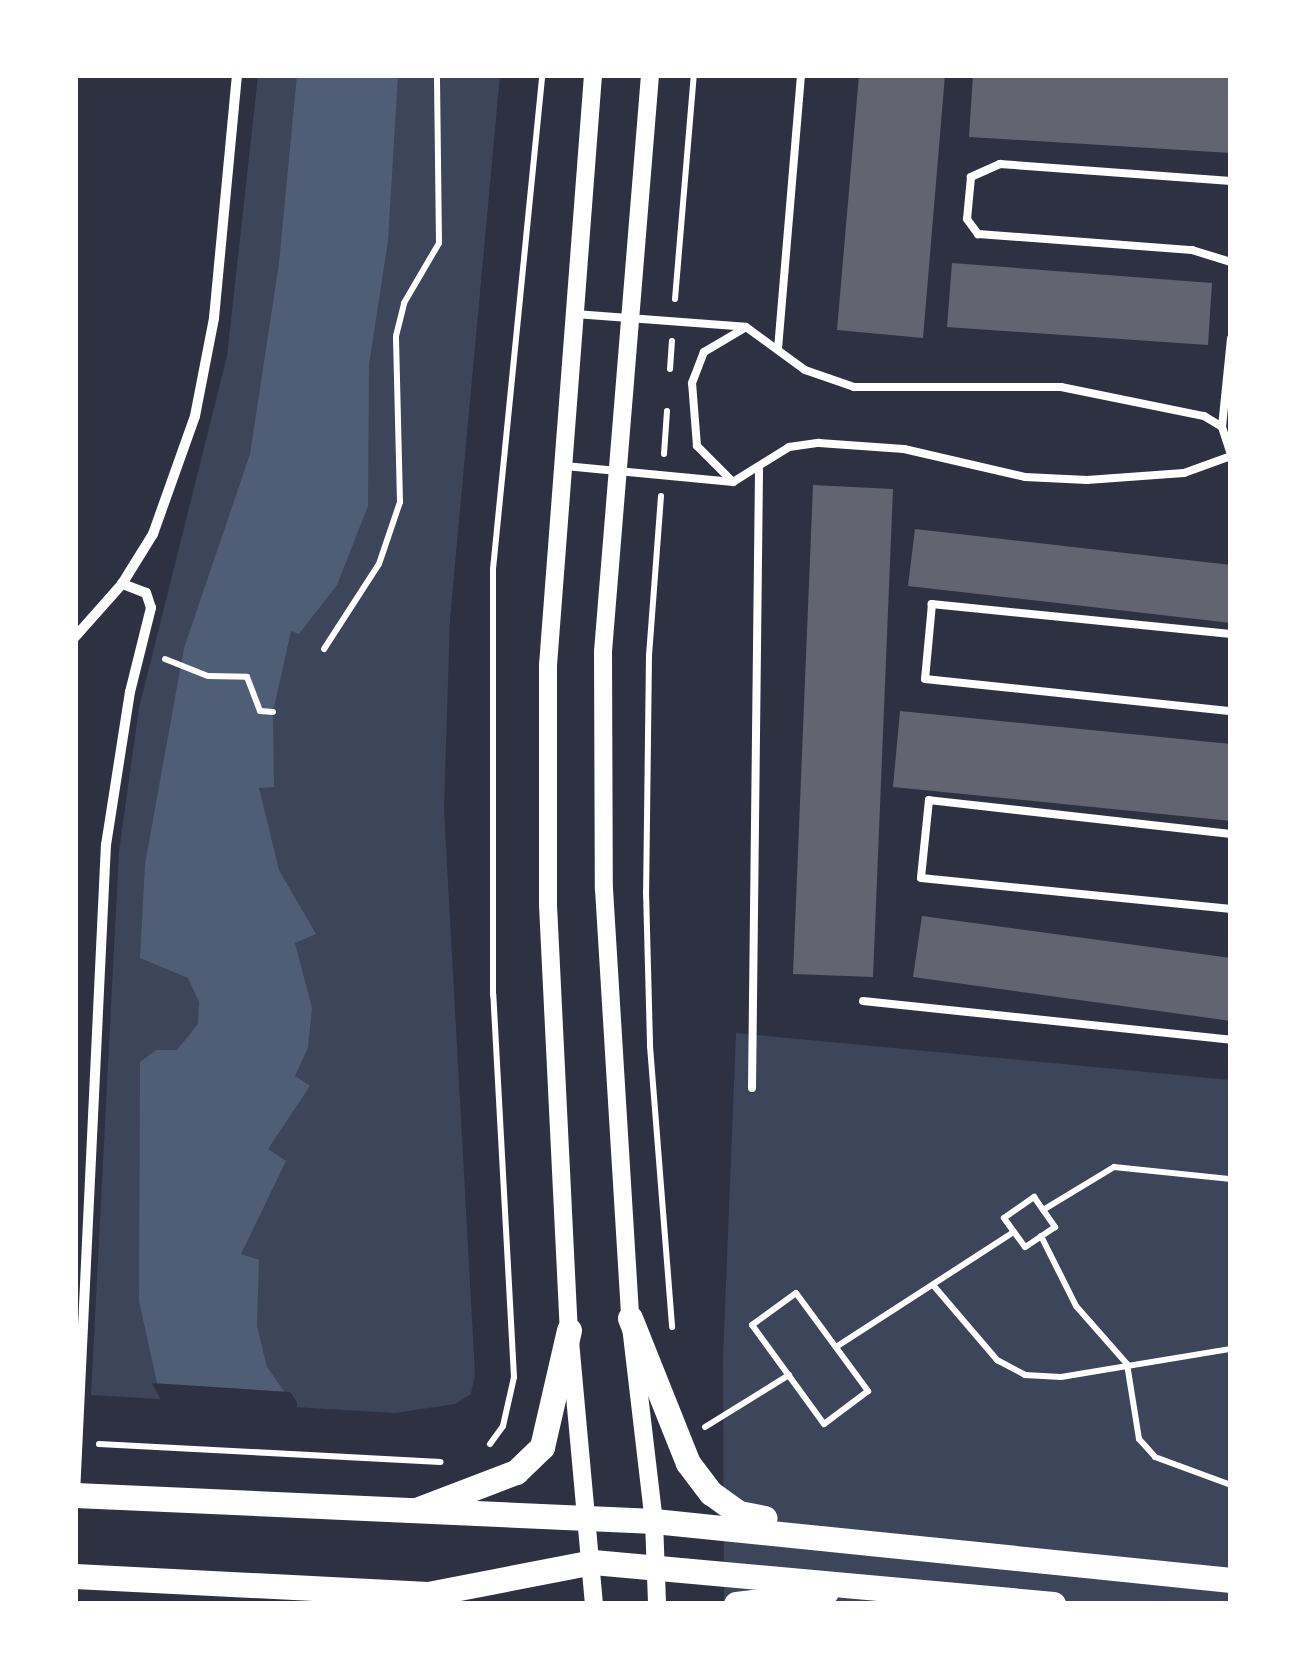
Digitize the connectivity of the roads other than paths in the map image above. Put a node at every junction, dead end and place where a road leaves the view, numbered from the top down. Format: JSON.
{"nodes":[{"id":1,"x":237,"y":75,"type":"edge"},
{"id":2,"x":593,"y":75,"type":"edge"},
{"id":3,"x":650,"y":75,"type":"edge"},
{"id":4,"x":801,"y":75,"type":"edge"},
{"id":5,"x":1231,"y":181,"type":"edge"},
{"id":6,"x":1231,"y":262,"type":"edge"},
{"id":7,"x":572,"y":314,"type":"junction"},
{"id":8,"x":628,"y":318,"type":"junction"},
{"id":9,"x":746,"y":328,"type":"junction"},
{"id":10,"x":1231,"y":338,"type":"edge"},
{"id":11,"x":778,"y":349,"type":"junction"},
{"id":12,"x":1222,"y":426,"type":"junction"},
{"id":13,"x":1231,"y":456,"type":"edge"},
{"id":14,"x":560,"y":465,"type":"junction"},
{"id":15,"x":759,"y":470,"type":"junction"},
{"id":16,"x":616,"y":471,"type":"junction"},
{"id":17,"x":733,"y":482,"type":"junction"},
{"id":18,"x":122,"y":584,"type":"junction"},
{"id":19,"x":1231,"y":634,"type":"edge"},
{"id":20,"x":75,"y":637,"type":"edge"},
{"id":21,"x":1231,"y":711,"type":"edge"},
{"id":22,"x":1231,"y":834,"type":"edge"},
{"id":23,"x":1231,"y":909,"type":"edge"},
{"id":24,"x":864,"y":1001,"type":"dead end"},
{"id":25,"x":1231,"y":1040,"type":"edge"},
{"id":26,"x":752,"y":1088,"type":"dead end"},
{"id":27,"x":630,"y":1318,"type":"junction"},
{"id":28,"x":569,"y":1330,"type":"junction"},
{"id":29,"x":75,"y":1495,"type":"edge"},
{"id":30,"x":405,"y":1514,"type":"junction"},
{"id":31,"x":587,"y":1517,"type":"junction"},
{"id":32,"x":654,"y":1521,"type":"junction"},
{"id":33,"x":898,"y":1544,"type":"junction"},
{"id":34,"x":592,"y":1562,"type":"junction"},
{"id":35,"x":657,"y":1565,"type":"junction"},
{"id":36,"x":75,"y":1576,"type":"edge"},
{"id":37,"x":1231,"y":1580,"type":"edge"},
{"id":38,"x":899,"y":1587,"type":"junction"},
{"id":39,"x":428,"y":1594,"type":"junction"},
{"id":40,"x":471,"y":1604,"type":"edge"},
{"id":41,"x":594,"y":1604,"type":"edge"},
{"id":42,"x":656,"y":1604,"type":"edge"},
{"id":43,"x":736,"y":1604,"type":"edge"},
{"id":44,"x":1053,"y":1604,"type":"edge"}],
"edges":[{"from":1,"to":18,"type":"street"},
{"from":2,"to":7,"type":"street"},
{"from":3,"to":8,"type":"street"},
{"from":4,"to":11,"type":"lane"},
{"from":5,"to":6,"type":"lane"},
{"from":7,"to":8,"type":"lane"},
{"from":7,"to":14,"type":"street"},
{"from":8,"to":9,"type":"lane"},
{"from":8,"to":16,"type":"street"},
{"from":9,"to":11,"type":"lane"},
{"from":9,"to":17,"type":"lane"},
{"from":10,"to":12,"type":"lane"},
{"from":11,"to":12,"type":"lane"},
{"from":12,"to":13,"type":"lane"},
{"from":13,"to":15,"type":"lane"},
{"from":14,"to":16,"type":"lane"},
{"from":14,"to":28,"type":"street"},
{"from":15,"to":17,"type":"lane"},
{"from":15,"to":26,"type":"lane"},
{"from":16,"to":17,"type":"lane"},
{"from":16,"to":27,"type":"street"},
{"from":18,"to":20,"type":"street"},
{"from":18,"to":29,"type":"street"},
{"from":19,"to":21,"type":"lane"},
{"from":22,"to":23,"type":"lane"},
{"from":24,"to":25,"type":"lane"},
{"from":27,"to":32,"type":"street"},
{"from":27,"to":33,"type":"main road"},
{"from":28,"to":30,"type":"main road"},
{"from":28,"to":31,"type":"street"},
{"from":29,"to":30,"type":"main road"},
{"from":30,"to":31,"type":"main road"},
{"from":31,"to":32,"type":"main road"},
{"from":31,"to":34,"type":"street"},
{"from":32,"to":33,"type":"main road"},
{"from":32,"to":35,"type":"street"},
{"from":33,"to":37,"type":"main road"},
{"from":34,"to":35,"type":"main road"},
{"from":34,"to":39,"type":"main road"},
{"from":34,"to":41,"type":"street"},
{"from":35,"to":38,"type":"main road"},
{"from":35,"to":42,"type":"street"},
{"from":36,"to":39,"type":"main road"},
{"from":38,"to":43,"type":"main road"},
{"from":38,"to":44,"type":"main road"},
{"from":39,"to":40,"type":"main road"}]}
